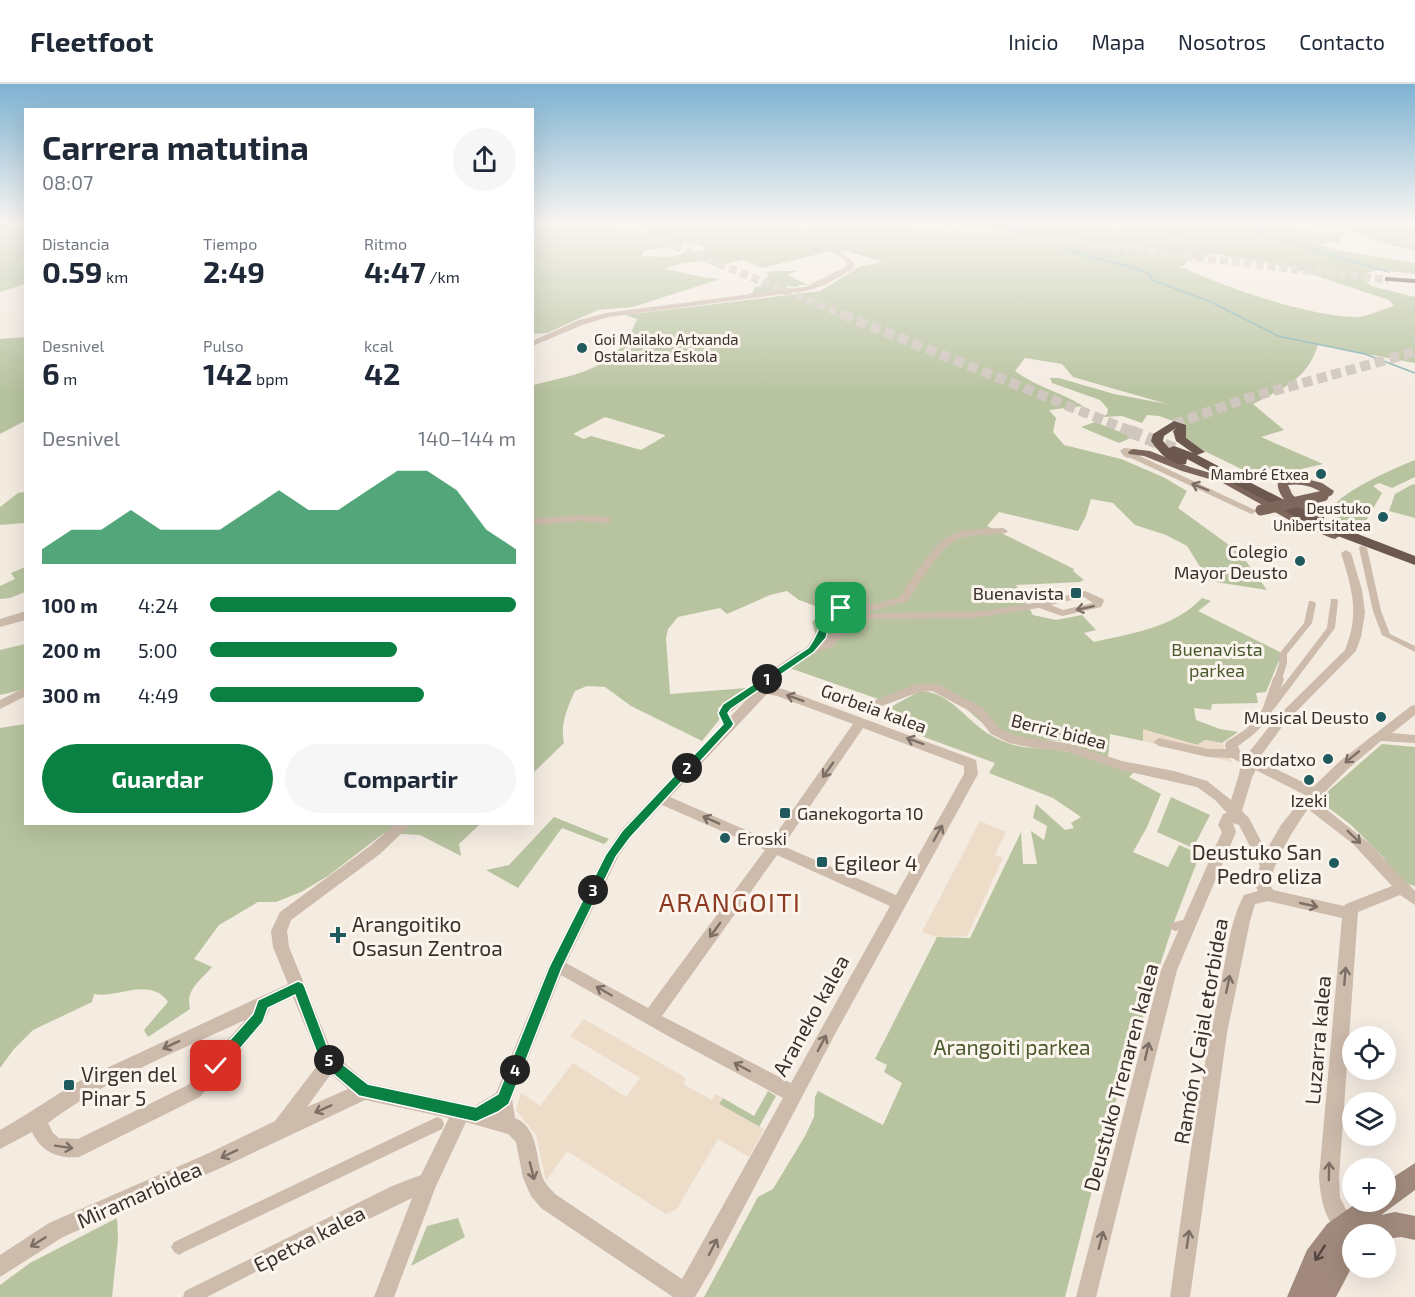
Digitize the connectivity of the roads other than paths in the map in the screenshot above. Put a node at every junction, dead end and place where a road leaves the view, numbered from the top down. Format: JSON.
{"nodes":[{"id":1,"x":828,"y":280,"type":"edge"},
{"id":2,"x":1390,"y":280,"type":"tunnel mouth"},
{"id":3,"x":1415,"y":283,"type":"edge"},
{"id":4,"x":534,"y":343,"type":"edge"},
{"id":5,"x":1174,"y":449,"type":"tunnel mouth"},
{"id":6,"x":1134,"y":454,"type":"joint"},
{"id":7,"x":1227,"y":482,"type":"junction"},
{"id":8,"x":1257,"y":511,"type":"joint"},
{"id":9,"x":1307,"y":512,"type":"junction"},
{"id":10,"x":607,"y":520,"type":"dead end"},
{"id":11,"x":534,"y":522,"type":"edge"},
{"id":12,"x":1003,"y":531,"type":"dead end"},
{"id":13,"x":1366,"y":546,"type":"junction"},
{"id":14,"x":1384,"y":547,"type":"junction"},
{"id":15,"x":1346,"y":553,"type":"dead end"},
{"id":16,"x":1415,"y":560,"type":"edge"},
{"id":17,"x":1334,"y":602,"type":"dead end"},
{"id":18,"x":1312,"y":603,"type":"dead end"},
{"id":19,"x":1040,"y":605,"type":"dead end"},
{"id":20,"x":24,"y":616,"type":"edge"},
{"id":21,"x":0,"y":623,"type":"edge"},
{"id":22,"x":1415,"y":649,"type":"edge"},
{"id":23,"x":811,"y":650,"type":"junction"},
{"id":24,"x":1282,"y":682,"type":"junction"},
{"id":25,"x":24,"y":692,"type":"edge"},
{"id":26,"x":0,"y":705,"type":"edge"},
{"id":27,"x":874,"y":705,"type":"dead end"},
{"id":28,"x":1415,"y":709,"type":"edge"},
{"id":29,"x":861,"y":722,"type":"junction"},
{"id":30,"x":729,"y":724,"type":"junction"},
{"id":31,"x":1257,"y":724,"type":"junction"},
{"id":32,"x":1274,"y":728,"type":"junction"},
{"id":33,"x":1380,"y":737,"type":"junction"},
{"id":34,"x":1415,"y":740,"type":"edge"},
{"id":35,"x":1158,"y":742,"type":"dead end"},
{"id":36,"x":1234,"y":754,"type":"junction"},
{"id":37,"x":968,"y":761,"type":"joint"},
{"id":38,"x":660,"y":798,"type":"junction"},
{"id":39,"x":1311,"y":798,"type":"junction"},
{"id":40,"x":1237,"y":814,"type":"junction"},
{"id":41,"x":403,"y":825,"type":"edge"},
{"id":42,"x":774,"y":848,"type":"junction"},
{"id":43,"x":1267,"y":866,"type":"junction"},
{"id":44,"x":1408,"y":894,"type":"edge"},
{"id":45,"x":1268,"y":895,"type":"junction"},
{"id":46,"x":899,"y":903,"type":"junction"},
{"id":47,"x":1351,"y":914,"type":"junction"},
{"id":48,"x":556,"y":967,"type":"junction"},
{"id":49,"x":298,"y":987,"type":"junction"},
{"id":50,"x":263,"y":1004,"type":"junction"},
{"id":51,"x":651,"y":1018,"type":"junction"},
{"id":52,"x":330,"y":1062,"type":"junction"},
{"id":53,"x":364,"y":1091,"type":"junction"},
{"id":54,"x":794,"y":1094,"type":"junction"},
{"id":55,"x":503,"y":1099,"type":"junction"},
{"id":56,"x":469,"y":1113,"type":"junction"},
{"id":57,"x":38,"y":1119,"type":"junction"},
{"id":58,"x":506,"y":1123,"type":"junction"},
{"id":59,"x":437,"y":1124,"type":"dead end"},
{"id":60,"x":281,"y":1128,"type":"junction"},
{"id":61,"x":0,"y":1140,"type":"edge"},
{"id":62,"x":1415,"y":1175,"type":"edge"},
{"id":63,"x":428,"y":1182,"type":"junction"},
{"id":64,"x":1396,"y":1191,"type":"edge"},
{"id":65,"x":1347,"y":1224,"type":"edge"},
{"id":66,"x":1391,"y":1224,"type":"edge"},
{"id":67,"x":1415,"y":1228,"type":"edge"},
{"id":68,"x":1342,"y":1237,"type":"edge"},
{"id":69,"x":179,"y":1247,"type":"dead end"},
{"id":70,"x":1342,"y":1257,"type":"edge"},
{"id":71,"x":262,"y":1261,"type":"joint"},
{"id":72,"x":0,"y":1267,"type":"edge"},
{"id":73,"x":684,"y":1295,"type":"edge"},
{"id":74,"x":191,"y":1297,"type":"edge"},
{"id":75,"x":384,"y":1297,"type":"edge"},
{"id":76,"x":1086,"y":1297,"type":"edge"},
{"id":77,"x":1180,"y":1297,"type":"edge"},
{"id":78,"x":1300,"y":1297,"type":"edge"},
{"id":79,"x":1323,"y":1297,"type":"edge"}],
"edges":[{"from":1,"to":4,"type":"street"},
{"from":2,"to":3,"type":"highway"},
{"from":5,"to":13,"type":"highway"},
{"from":6,"to":7,"type":"main road"},
{"from":8,"to":6,"type":"street","one_way":true},
{"from":7,"to":9,"type":"highway"},
{"from":7,"to":16,"type":"main road"},
{"from":8,"to":9,"type":"main road","bridge":true},
{"from":9,"to":14,"type":"main road"},
{"from":10,"to":11,"type":"street"},
{"from":12,"to":23,"type":"street"},
{"from":13,"to":14,"type":"highway"},
{"from":13,"to":16,"type":"highway"},
{"from":13,"to":22,"type":"street"},
{"from":14,"to":16,"type":"main road"},
{"from":15,"to":32,"type":"street"},
{"from":17,"to":24,"type":"street"},
{"from":18,"to":24,"type":"street"},
{"from":19,"to":23,"type":"street"},
{"from":20,"to":21,"type":"street"},
{"from":23,"to":30,"type":"street"},
{"from":24,"to":31,"type":"street"},
{"from":25,"to":26,"type":"street"},
{"from":27,"to":40,"type":"street","name":"Berriz bidea"},
{"from":28,"to":33,"type":"street"},
{"from":29,"to":30,"type":"street","name":"Gorbeia kalea","one_way":true},
{"from":37,"to":29,"type":"street","name":"Gorbeia kalea","one_way":true},
{"from":29,"to":42,"type":"street","one_way":true},
{"from":30,"to":38,"type":"street"},
{"from":31,"to":32,"type":"street"},
{"from":31,"to":36,"type":"street"},
{"from":32,"to":40,"type":"street","bridge":true},
{"from":33,"to":34,"type":"street"},
{"from":33,"to":39,"type":"street","one_way":true},
{"from":35,"to":36,"type":"street"},
{"from":36,"to":39,"type":"street"},
{"from":46,"to":37,"type":"street","name":"Araneko kalea","one_way":true},
{"from":42,"to":38,"type":"street","one_way":true},
{"from":38,"to":48,"type":"street"},
{"from":39,"to":43,"type":"street"},
{"from":39,"to":44,"type":"street","one_way":true},
{"from":40,"to":43,"type":"street"},
{"from":76,"to":40,"type":"street","name":"Deustuko Trenaren kalea","one_way":true},
{"from":41,"to":49,"type":"street"},
{"from":42,"to":46,"type":"street"},
{"from":42,"to":51,"type":"street","one_way":true},
{"from":43,"to":45,"type":"street"},
{"from":44,"to":47,"type":"street"},
{"from":45,"to":47,"type":"street","one_way":true},
{"from":77,"to":45,"type":"street","name":"Ramón y Cajal etorbidea","one_way":true},
{"from":54,"to":46,"type":"street","name":"Araneko kalea","one_way":true},
{"from":65,"to":47,"type":"street","name":"Luzarra kalea","one_way":true},
{"from":51,"to":48,"type":"street","one_way":true},
{"from":48,"to":55,"type":"street"},
{"from":49,"to":50,"type":"street"},
{"from":49,"to":52,"type":"street"},
{"from":50,"to":57,"type":"street","one_way":true},
{"from":57,"to":50,"type":"street","one_way":true},
{"from":54,"to":51,"type":"street","one_way":true},
{"from":52,"to":53,"type":"street"},
{"from":52,"to":60,"type":"street"},
{"from":53,"to":56,"type":"street"},
{"from":53,"to":60,"type":"street","name":"Miramarbidea","one_way":true},
{"from":73,"to":54,"type":"street","name":"Araneko kalea","one_way":true},
{"from":55,"to":56,"type":"street"},
{"from":55,"to":58,"type":"street"},
{"from":56,"to":58,"type":"street"},
{"from":56,"to":63,"type":"street"},
{"from":57,"to":61,"type":"street"},
{"from":58,"to":73,"type":"street","name":"Araneko kalea","one_way":true},
{"from":59,"to":69,"type":"street"},
{"from":60,"to":72,"type":"street","name":"Miramarbidea","one_way":true},
{"from":62,"to":64,"type":"main road"},
{"from":63,"to":71,"type":"street","name":"Epetxa kalea"},
{"from":63,"to":75,"type":"street"},
{"from":66,"to":67,"type":"main road"},
{"from":68,"to":78,"type":"main road","one_way":true},
{"from":70,"to":79,"type":"main road"},
{"from":71,"to":74,"type":"street","name":"Epetxa kalea"}]}
